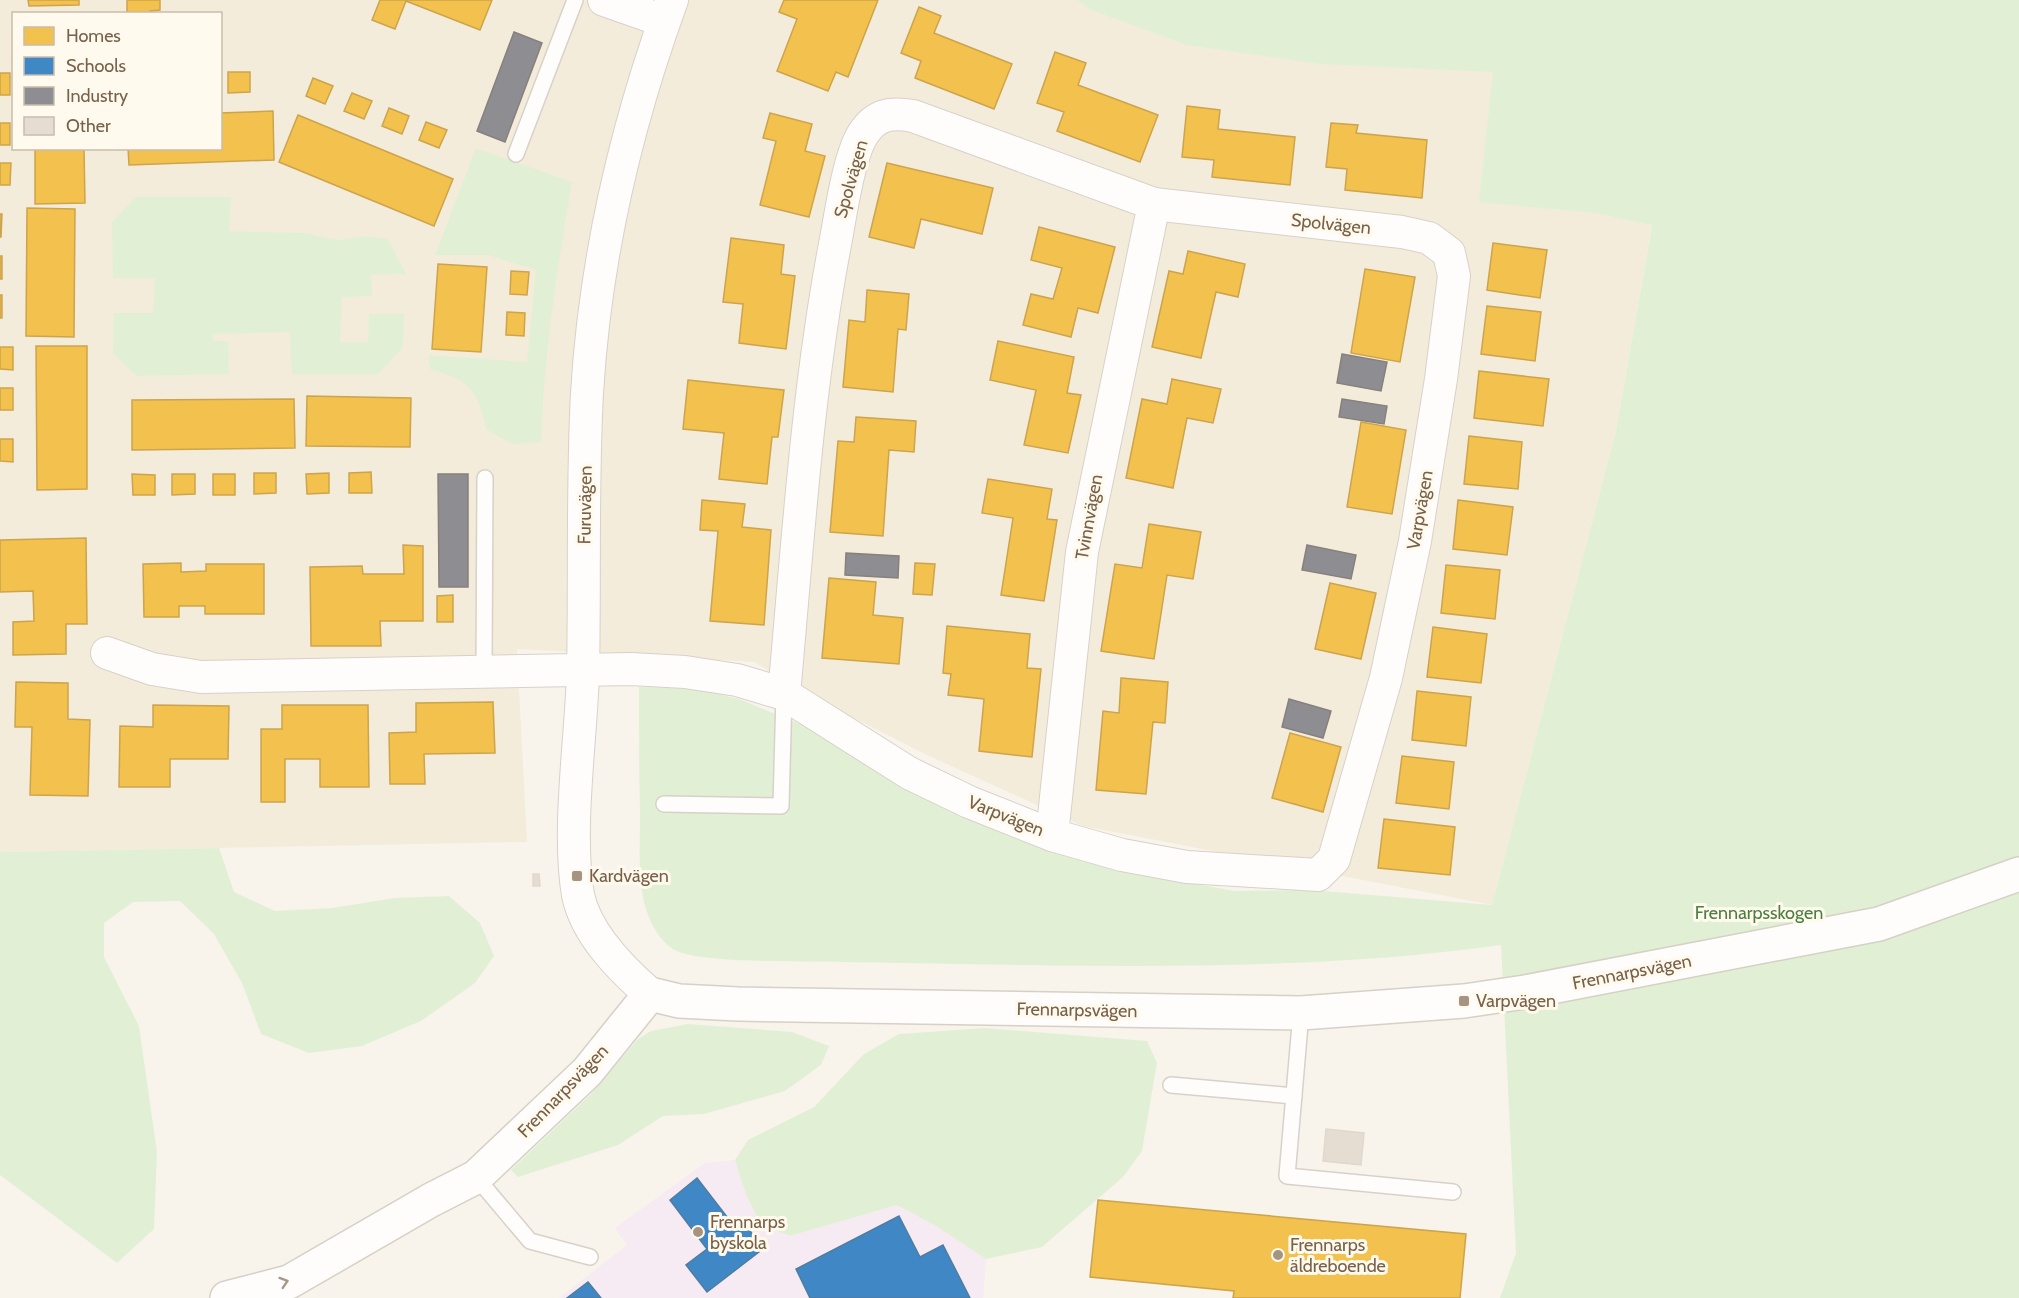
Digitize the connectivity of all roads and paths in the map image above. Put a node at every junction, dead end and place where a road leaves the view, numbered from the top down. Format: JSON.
{"nodes":[{"id":1,"x":575,"y":0,"type":"edge"},
{"id":2,"x":604,"y":0,"type":"edge"},
{"id":3,"x":668,"y":10,"type":"edge"},
{"id":4,"x":516,"y":154,"type":"dead end"},
{"id":5,"x":1154,"y":204,"type":"junction"},
{"id":6,"x":1449,"y":253,"type":"joint"},
{"id":7,"x":485,"y":478,"type":"dead end"},
{"id":8,"x":107,"y":653,"type":"dead end"},
{"id":9,"x":484,"y":670,"type":"junction"},
{"id":10,"x":583,"y":671,"type":"junction"},
{"id":11,"x":784,"y":694,"type":"junction"},
{"id":12,"x":664,"y":804,"type":"dead end"},
{"id":13,"x":1052,"y":835,"type":"junction"},
{"id":14,"x":2019,"y":874,"type":"edge"},
{"id":15,"x":650,"y":994,"type":"junction"},
{"id":16,"x":1301,"y":1013,"type":"junction"},
{"id":17,"x":1170,"y":1085,"type":"dead end"},
{"id":18,"x":1294,"y":1096,"type":"junction"},
{"id":19,"x":476,"y":1177,"type":"junction"},
{"id":20,"x":1454,"y":1192,"type":"dead end"},
{"id":21,"x":590,"y":1257,"type":"dead end"},
{"id":22,"x":228,"y":1298,"type":"edge"}],
"edges":[{"from":1,"to":4,"type":"lane"},
{"from":2,"to":3,"type":"street"},
{"from":3,"to":10,"type":"street","name":"Furuvägen"},
{"from":5,"to":6,"type":"street","name":"Spolvägen"},
{"from":5,"to":11,"type":"street","name":"Spolvägen"},
{"from":5,"to":13,"type":"street","name":"Tvinnvägen"},
{"from":6,"to":13,"type":"street","name":"Varpvägen"},
{"from":7,"to":9,"type":"lane"},
{"from":8,"to":9,"type":"street"},
{"from":9,"to":10,"type":"street"},
{"from":10,"to":11,"type":"street","name":"Varpvägen"},
{"from":10,"to":15,"type":"street","name":"Furuvägen"},
{"from":11,"to":12,"type":"lane"},
{"from":11,"to":13,"type":"street","name":"Varpvägen"},
{"from":14,"to":16,"type":"street","name":"Frennarpsvägen"},
{"from":15,"to":16,"type":"street","name":"Frennarpsvägen"},
{"from":15,"to":19,"type":"street","name":"Frennarpsvägen"},
{"from":16,"to":18,"type":"lane"},
{"from":17,"to":18,"type":"lane"},
{"from":18,"to":20,"type":"lane"},
{"from":19,"to":21,"type":"lane"},
{"from":22,"to":19,"type":"street","name":"Frennarpsvägen","one_way":true}]}
